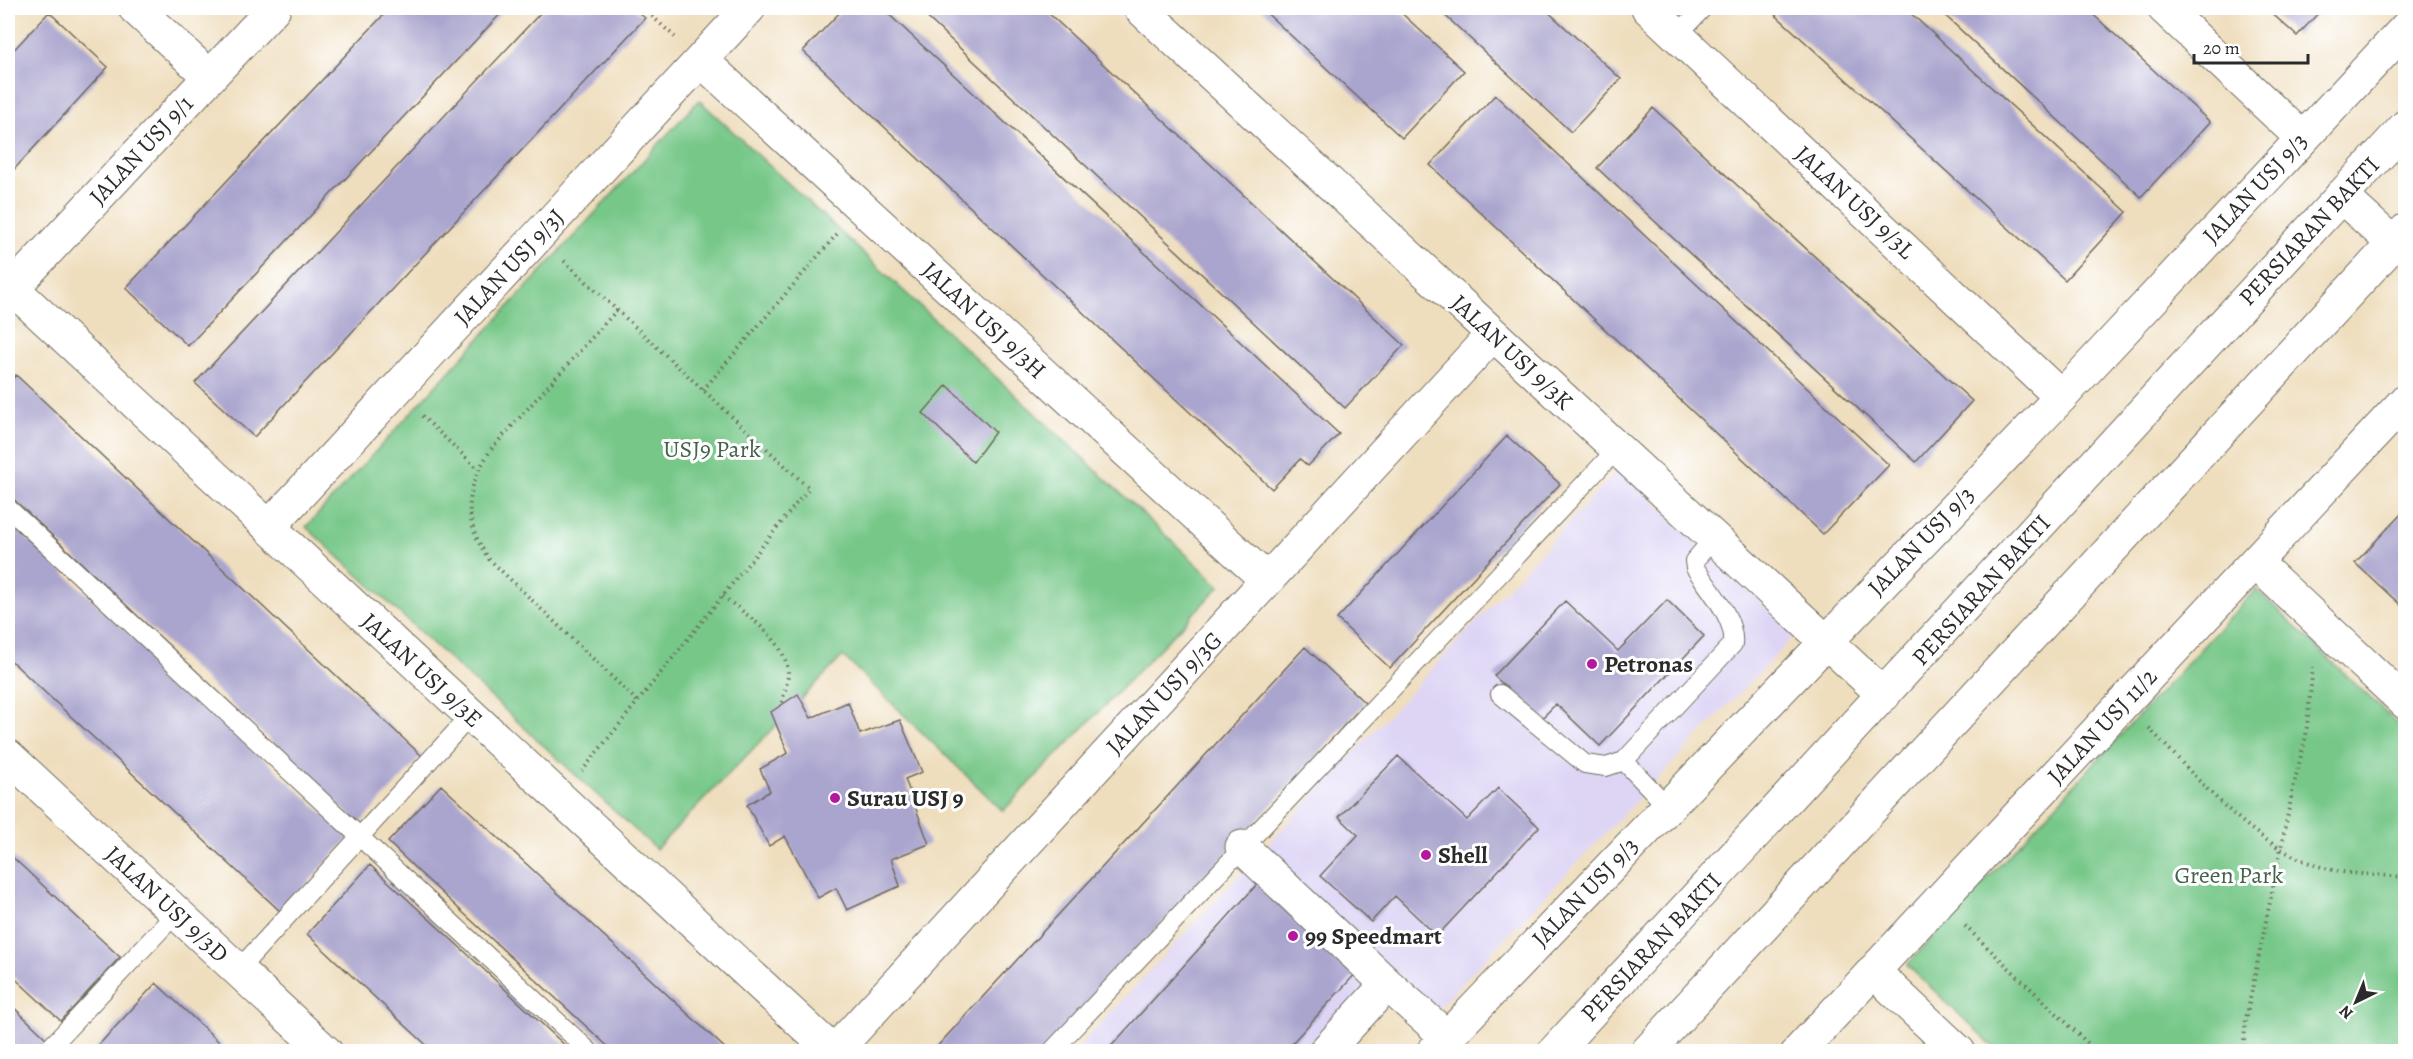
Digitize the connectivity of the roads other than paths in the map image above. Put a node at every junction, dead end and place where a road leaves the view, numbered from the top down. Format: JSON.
{"nodes":[{"id":1,"x":135,"y":8,"type":"edge"},
{"id":2,"x":274,"y":8,"type":"edge"},
{"id":3,"x":749,"y":8,"type":"edge"},
{"id":4,"x":1140,"y":8,"type":"edge"},
{"id":5,"x":1648,"y":8,"type":"edge"},
{"id":6,"x":1703,"y":8,"type":"edge"},
{"id":7,"x":2164,"y":8,"type":"edge"},
{"id":8,"x":2406,"y":28,"type":"edge"},
{"id":9,"x":1677,"y":35,"type":"junction"},
{"id":10,"x":701,"y":60,"type":"junction"},
{"id":11,"x":210,"y":77,"type":"junction"},
{"id":12,"x":2406,"y":126,"type":"edge"},
{"id":13,"x":2301,"y":137,"type":"junction"},
{"id":14,"x":2341,"y":196,"type":"junction"},
{"id":15,"x":2399,"y":236,"type":"edge"},
{"id":16,"x":10,"y":290,"type":"edge"},
{"id":17,"x":1493,"y":334,"type":"junction"},
{"id":18,"x":2061,"y":397,"type":"junction"},
{"id":19,"x":2406,"y":400,"type":"edge"},
{"id":20,"x":1617,"y":449,"type":"junction"},
{"id":21,"x":8,"y":508,"type":"edge"},
{"id":22,"x":269,"y":527,"type":"junction"},
{"id":23,"x":1714,"y":538,"type":"junction"},
{"id":24,"x":2254,"y":562,"type":"junction"},
{"id":25,"x":1267,"y":580,"type":"junction"},
{"id":26,"x":1825,"y":641,"type":"junction"},
{"id":27,"x":1500,"y":694,"type":"dead end"},
{"id":28,"x":1884,"y":695,"type":"junction"},
{"id":29,"x":2406,"y":703,"type":"edge"},
{"id":30,"x":471,"y":715,"type":"junction"},
{"id":31,"x":8,"y":756,"type":"edge"},
{"id":32,"x":1624,"y":761,"type":"junction"},
{"id":33,"x":1667,"y":807,"type":"junction"},
{"id":34,"x":359,"y":837,"type":"junction"},
{"id":35,"x":1242,"y":847,"type":"junction"},
{"id":36,"x":177,"y":912,"type":"junction"},
{"id":37,"x":238,"y":970,"type":"junction"},
{"id":38,"x":1873,"y":971,"type":"junction"},
{"id":39,"x":1387,"y":984,"type":"junction"},
{"id":40,"x":1440,"y":1044,"type":"edge"},
{"id":41,"x":45,"y":1052,"type":"edge"},
{"id":42,"x":326,"y":1052,"type":"edge"},
{"id":43,"x":590,"y":1052,"type":"edge"},
{"id":44,"x":834,"y":1052,"type":"edge"},
{"id":45,"x":1051,"y":1052,"type":"edge"},
{"id":46,"x":1326,"y":1052,"type":"edge"},
{"id":47,"x":1554,"y":1052,"type":"edge"},
{"id":48,"x":1647,"y":1052,"type":"edge"},
{"id":49,"x":1798,"y":1052,"type":"edge"},
{"id":50,"x":1959,"y":1052,"type":"edge"}],
"edges":[{"from":1,"to":11,"type":"street"},
{"from":2,"to":11,"type":"street","name":"JALAN USJ 9/1"},
{"from":3,"to":10,"type":"street","name":"JALAN USJ 9/3J"},
{"from":4,"to":17,"type":"street","name":"JALAN USJ 9/3K"},
{"from":5,"to":9,"type":"street","name":"JALAN USJ 9/3L"},
{"from":6,"to":9,"type":"lane"},
{"from":7,"to":13,"type":"street"},
{"from":8,"to":13,"type":"street","name":"JALAN USJ 9/3"},
{"from":9,"to":18,"type":"street","name":"JALAN USJ 9/3L"},
{"from":10,"to":22,"type":"street","name":"JALAN USJ 9/3J"},
{"from":10,"to":25,"type":"street","name":"JALAN USJ 9/3H"},
{"from":11,"to":16,"type":"street","name":"JALAN USJ 9/1"},
{"from":12,"to":14,"type":"street","name":"PERSIARAN BAKTI"},
{"from":13,"to":18,"type":"street","name":"JALAN USJ 9/3"},
{"from":14,"to":15,"type":"street"},
{"from":14,"to":28,"type":"street","name":"PERSIARAN BAKTI"},
{"from":15,"to":48,"type":"street"},
{"from":16,"to":22,"type":"street","name":"JALAN USJ 9/3E"},
{"from":17,"to":20,"type":"street","name":"JALAN USJ 9/3K"},
{"from":17,"to":25,"type":"street","name":"JALAN USJ 9/3G"},
{"from":18,"to":26,"type":"street","name":"JALAN USJ 9/3"},
{"from":19,"to":24,"type":"street","name":"JALAN USJ 11/2"},
{"from":20,"to":23,"type":"street","name":"JALAN USJ 9/3K"},
{"from":20,"to":35,"type":"lane"},
{"from":21,"to":34,"type":"lane"},
{"from":22,"to":30,"type":"street","name":"JALAN USJ 9/3E"},
{"from":23,"to":26,"type":"street","name":"JALAN USJ 9/3K"},
{"from":23,"to":32,"type":"lane"},
{"from":24,"to":29,"type":"street"},
{"from":24,"to":38,"type":"street","name":"JALAN USJ 11/2"},
{"from":25,"to":44,"type":"street","name":"JALAN USJ 9/3G"},
{"from":26,"to":28,"type":"street","name":"JALAN USJ 9/3K"},
{"from":26,"to":33,"type":"street","name":"JALAN USJ 9/3"},
{"from":27,"to":32,"type":"lane"},
{"from":28,"to":47,"type":"street","name":"PERSIARAN BAKTI"},
{"from":30,"to":34,"type":"lane"},
{"from":30,"to":44,"type":"street","name":"JALAN USJ 9/3E"},
{"from":31,"to":36,"type":"street","name":"JALAN USJ 9/3D"},
{"from":32,"to":33,"type":"lane"},
{"from":33,"to":40,"type":"street","name":"JALAN USJ 9/3"},
{"from":34,"to":37,"type":"lane"},
{"from":34,"to":43,"type":"lane"},
{"from":35,"to":39,"type":"street"},
{"from":35,"to":45,"type":"lane"},
{"from":36,"to":37,"type":"street","name":"JALAN USJ 9/3D"},
{"from":36,"to":41,"type":"lane"},
{"from":37,"to":42,"type":"street","name":"JALAN USJ 9/3D"},
{"from":38,"to":49,"type":"street","name":"JALAN USJ 11/2"},
{"from":38,"to":50,"type":"street"},
{"from":39,"to":40,"type":"street"},
{"from":39,"to":46,"type":"street"}]}
